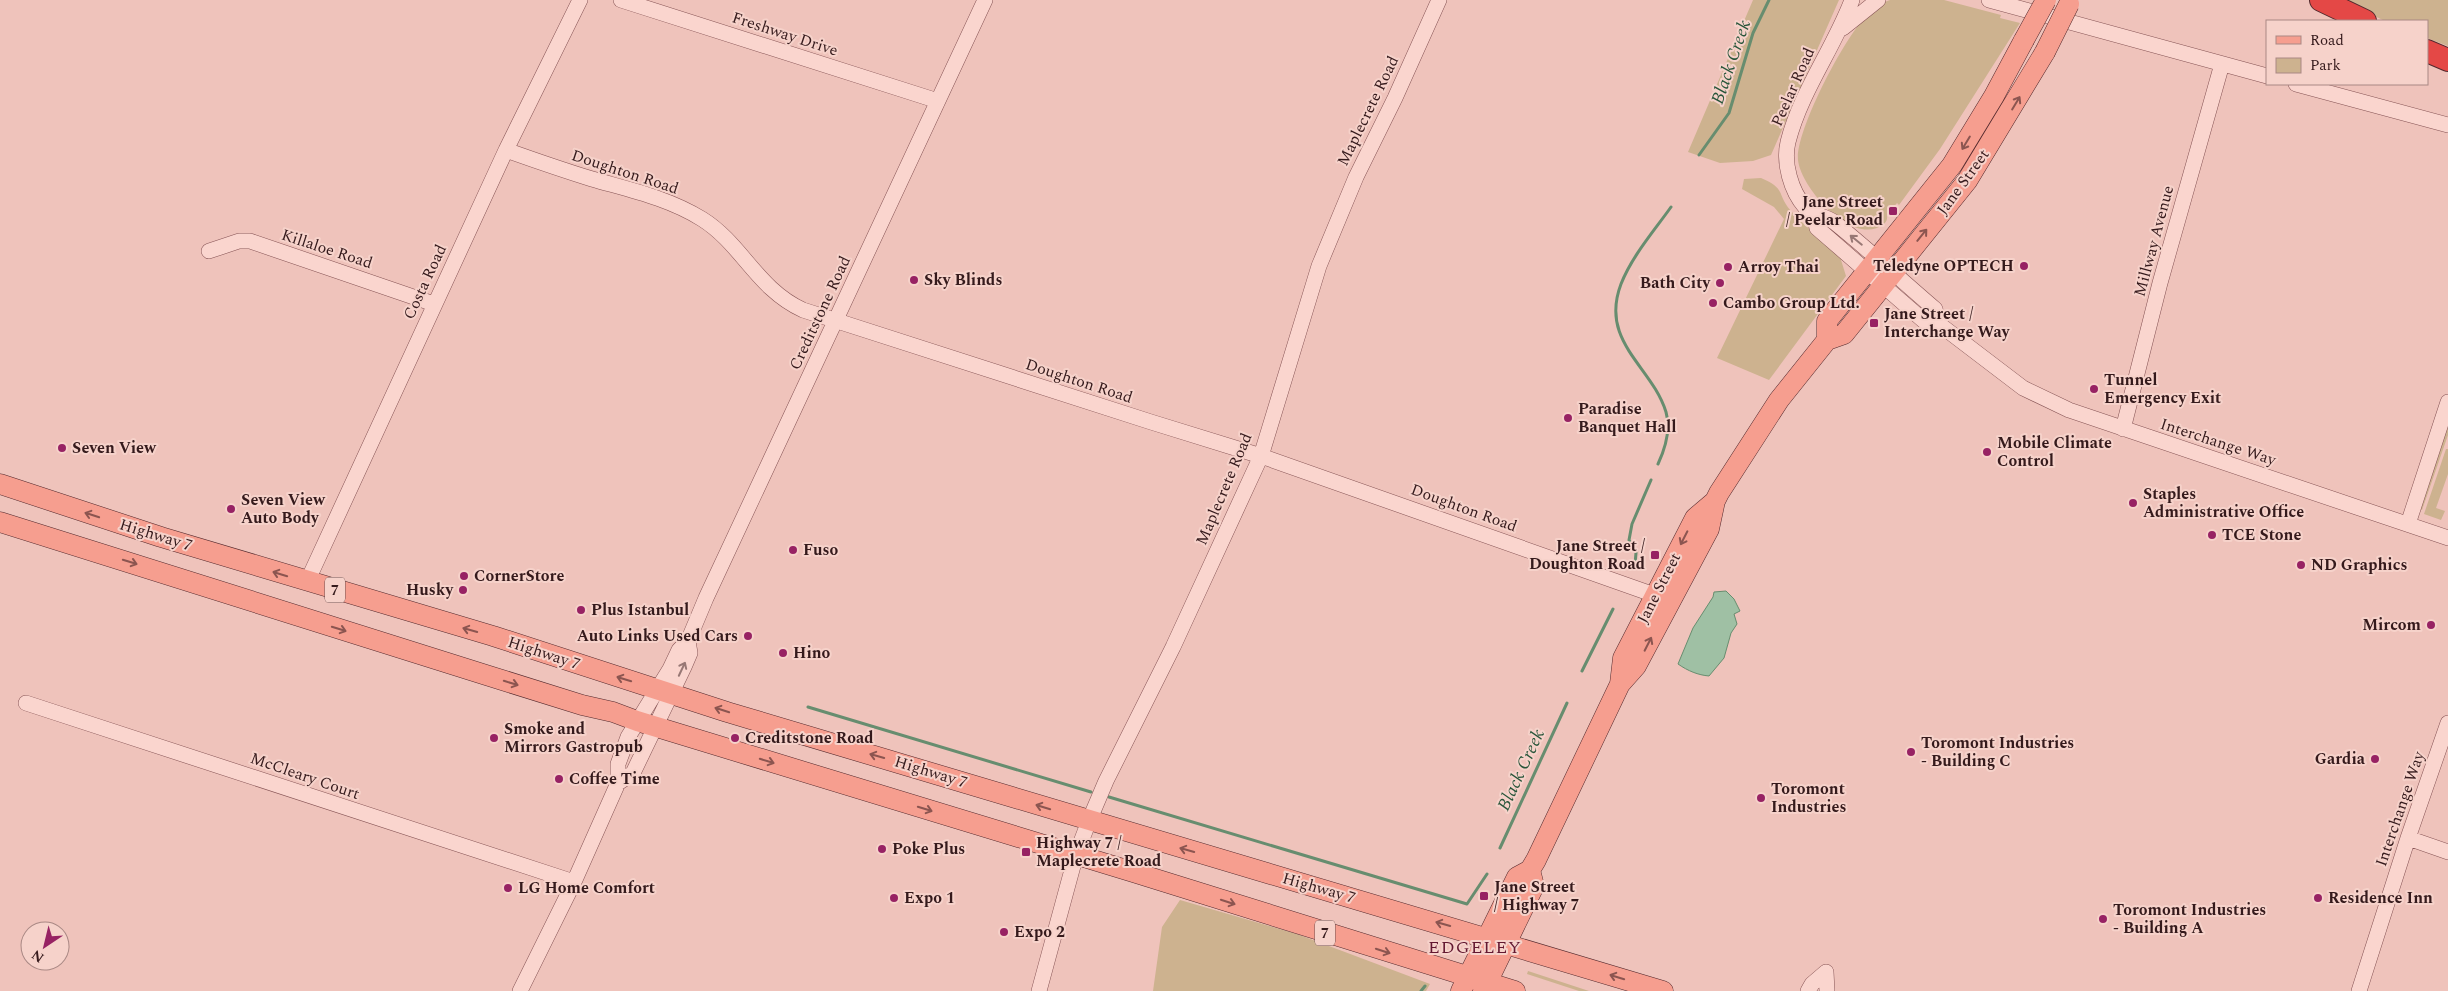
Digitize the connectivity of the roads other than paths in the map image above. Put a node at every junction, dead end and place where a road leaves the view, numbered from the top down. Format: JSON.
{"nodes":[{"id":1,"x":580,"y":0,"type":"edge"},
{"id":2,"x":621,"y":0,"type":"edge"},
{"id":3,"x":985,"y":0,"type":"edge"},
{"id":4,"x":1439,"y":0,"type":"edge"},
{"id":5,"x":1852,"y":0,"type":"edge"},
{"id":6,"x":1878,"y":0,"type":"edge"},
{"id":7,"x":1989,"y":0,"type":"edge"},
{"id":8,"x":2046,"y":0,"type":"edge"},
{"id":9,"x":2321,"y":0,"type":"edge"},
{"id":10,"x":2070,"y":2,"type":"edge"},
{"id":11,"x":2364,"y":20,"type":"edge"},
{"id":12,"x":1840,"y":31,"type":"junction"},
{"id":13,"x":2428,"y":50,"type":"edge"},
{"id":14,"x":2448,"y":60,"type":"edge"},
{"id":15,"x":2222,"y":64,"type":"junction"},
{"id":16,"x":2266,"y":76,"type":"edge"},
{"id":17,"x":2300,"y":85,"type":"edge"},
{"id":18,"x":938,"y":101,"type":"junction"},
{"id":19,"x":2448,"y":125,"type":"edge"},
{"id":20,"x":506,"y":150,"type":"junction"},
{"id":21,"x":209,"y":251,"type":"dead end"},
{"id":22,"x":1872,"y":265,"type":"junction"},
{"id":23,"x":1887,"y":279,"type":"junction"},
{"id":24,"x":434,"y":304,"type":"junction"},
{"id":25,"x":836,"y":321,"type":"junction"},
{"id":26,"x":1827,"y":340,"type":"junction"},
{"id":27,"x":2448,"y":402,"type":"edge"},
{"id":28,"x":2123,"y":429,"type":"junction"},
{"id":29,"x":1261,"y":456,"type":"junction"},
{"id":30,"x":0,"y":484,"type":"edge"},
{"id":31,"x":0,"y":522,"type":"edge"},
{"id":32,"x":2408,"y":524,"type":"junction"},
{"id":33,"x":2448,"y":538,"type":"edge"},
{"id":34,"x":307,"y":582,"type":"junction"},
{"id":35,"x":1663,"y":598,"type":"junction"},
{"id":36,"x":664,"y":691,"type":"junction"},
{"id":37,"x":26,"y":703,"type":"dead end"},
{"id":38,"x":2448,"y":723,"type":"edge"},
{"id":39,"x":646,"y":724,"type":"junction"},
{"id":40,"x":1089,"y":821,"type":"junction"},
{"id":41,"x":2408,"y":838,"type":"junction"},
{"id":42,"x":2448,"y":852,"type":"edge"},
{"id":43,"x":1076,"y":855,"type":"junction"},
{"id":44,"x":574,"y":882,"type":"junction"},
{"id":45,"x":1497,"y":942,"type":"junction"},
{"id":46,"x":1464,"y":984,"type":"edge"},
{"id":47,"x":1485,"y":987,"type":"edge"},
{"id":48,"x":520,"y":991,"type":"edge"},
{"id":49,"x":1039,"y":991,"type":"edge"},
{"id":50,"x":1515,"y":991,"type":"edge"},
{"id":51,"x":1663,"y":991,"type":"edge"},
{"id":52,"x":1808,"y":991,"type":"edge"},
{"id":53,"x":1827,"y":991,"type":"edge"},
{"id":54,"x":2359,"y":991,"type":"edge"}],
"edges":[{"from":1,"to":20,"type":"street","name":"Costa Road"},
{"from":2,"to":18,"type":"street","name":"Freshway Drive"},
{"from":3,"to":18,"type":"street","name":"Creditstone Road"},
{"from":4,"to":29,"type":"street","name":"Maplecrete Road"},
{"from":5,"to":12,"type":"street","name":"Peelar Road"},
{"from":6,"to":12,"type":"street"},
{"from":7,"to":15,"type":"street"},
{"from":8,"to":22,"type":"main road","name":"Jane Street","one_way":true,"bridge":true},
{"from":9,"to":11,"type":"highway"},
{"from":23,"to":10,"type":"main road","name":"Jane Street","one_way":true,"bridge":true},
{"from":12,"to":22,"type":"street","name":"Peelar Road"},
{"from":13,"to":14,"type":"highway"},
{"from":15,"to":16,"type":"street"},
{"from":15,"to":28,"type":"street","name":"Millway Avenue"},
{"from":17,"to":19,"type":"street"},
{"from":18,"to":25,"type":"street","name":"Creditstone Road"},
{"from":20,"to":24,"type":"street","name":"Costa Road"},
{"from":20,"to":25,"type":"street","name":"Doughton Road"},
{"from":21,"to":24,"type":"street","name":"Killaloe Road"},
{"from":22,"to":23,"type":"street","name":"Peelar Road"},
{"from":22,"to":26,"type":"main road","name":"Jane Street"},
{"from":23,"to":26,"type":"main road","name":"Jane Street"},
{"from":23,"to":28,"type":"street","name":"Interchange Way"},
{"from":24,"to":34,"type":"street","name":"Costa Road"},
{"from":25,"to":29,"type":"street","name":"Doughton Road"},
{"from":25,"to":36,"type":"street","name":"Creditstone Road"},
{"from":26,"to":35,"type":"main road","name":"Jane Street"},
{"from":27,"to":32,"type":"street"},
{"from":28,"to":32,"type":"street","name":"Interchange Way"},
{"from":29,"to":35,"type":"street","name":"Doughton Road"},
{"from":29,"to":40,"type":"street","name":"Maplecrete Road"},
{"from":34,"to":30,"type":"main road","name":"Highway 7","number":"7","one_way":true},
{"from":31,"to":39,"type":"main road","name":"Highway 7","number":"7","one_way":true},
{"from":32,"to":33,"type":"street","name":"Interchange Way"},
{"from":36,"to":34,"type":"main road","name":"Highway 7","number":"7","one_way":true},
{"from":35,"to":45,"type":"main road","name":"Jane Street"},
{"from":36,"to":39,"type":"street","name":"Creditstone Road"},
{"from":40,"to":36,"type":"main road","name":"Highway 7","number":"7","one_way":true},
{"from":37,"to":44,"type":"street","name":"McCleary Court"},
{"from":38,"to":41,"type":"street","name":"Interchange Way"},
{"from":39,"to":43,"type":"main road","name":"Highway 7","number":"7","one_way":true},
{"from":39,"to":44,"type":"street","name":"Creditstone Road"},
{"from":40,"to":43,"type":"street","name":"Maplecrete Road"},
{"from":45,"to":40,"type":"main road","name":"Highway 7","number":"7","one_way":true},
{"from":41,"to":42,"type":"street"},
{"from":41,"to":54,"type":"street","name":"Interchange Way"},
{"from":43,"to":46,"type":"main road","name":"Highway 7","number":"7","one_way":true},
{"from":43,"to":49,"type":"street","name":"Maplecrete Road"},
{"from":44,"to":48,"type":"street","name":"Creditstone Road"},
{"from":45,"to":46,"type":"main road","name":"Jane Street"},
{"from":45,"to":47,"type":"main road","name":"Jane Street"},
{"from":51,"to":45,"type":"main road","name":"Highway 7","number":"7","one_way":true},
{"from":46,"to":47,"type":"main road","name":"Highway 7","number":"7"},
{"from":47,"to":50,"type":"main road","name":"Highway 7","number":"7"},
{"from":52,"to":53,"type":"street"}]}
